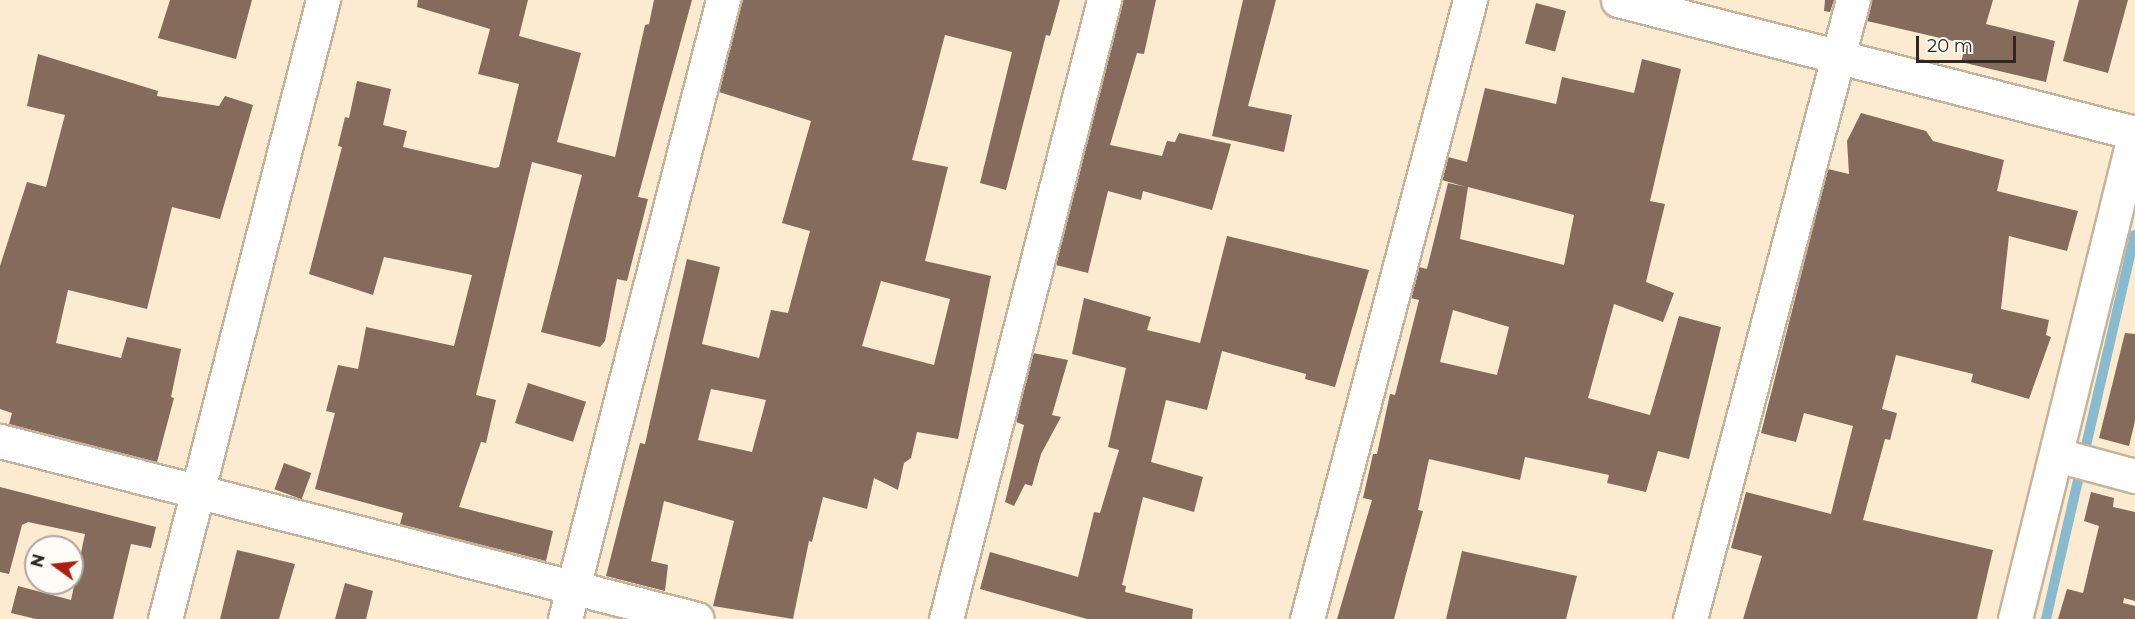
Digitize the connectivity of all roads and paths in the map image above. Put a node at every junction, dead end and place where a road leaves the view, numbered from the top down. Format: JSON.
{"nodes":[{"id":1,"x":323,"y":0,"type":"edge"},
{"id":2,"x":723,"y":0,"type":"edge"},
{"id":3,"x":1104,"y":0,"type":"edge"},
{"id":4,"x":1470,"y":0,"type":"edge"},
{"id":5,"x":1618,"y":0,"type":"edge"},
{"id":6,"x":1853,"y":0,"type":"edge"},
{"id":7,"x":1839,"y":59,"type":"junction"},
{"id":8,"x":2135,"y":133,"type":"edge"},
{"id":9,"x":0,"y":441,"type":"edge"},
{"id":10,"x":2056,"y":455,"type":"junction"},
{"id":11,"x":2135,"y":476,"type":"edge"},
{"id":12,"x":197,"y":491,"type":"junction"},
{"id":13,"x":573,"y":587,"type":"junction"},
{"id":14,"x":165,"y":619,"type":"edge"},
{"id":15,"x":565,"y":619,"type":"edge"},
{"id":16,"x":697,"y":619,"type":"edge"},
{"id":17,"x":946,"y":619,"type":"edge"},
{"id":18,"x":1307,"y":619,"type":"edge"},
{"id":19,"x":1690,"y":619,"type":"edge"},
{"id":20,"x":2015,"y":619,"type":"edge"}],
"edges":[{"from":1,"to":12,"type":"street"},
{"from":2,"to":13,"type":"street"},
{"from":3,"to":17,"type":"street"},
{"from":4,"to":18,"type":"street"},
{"from":5,"to":7,"type":"street"},
{"from":6,"to":7,"type":"street"},
{"from":7,"to":8,"type":"street"},
{"from":7,"to":19,"type":"street"},
{"from":8,"to":10,"type":"street"},
{"from":9,"to":12,"type":"street"},
{"from":10,"to":11,"type":"street"},
{"from":10,"to":20,"type":"street"},
{"from":12,"to":13,"type":"street"},
{"from":12,"to":14,"type":"street"},
{"from":13,"to":15,"type":"street"},
{"from":13,"to":16,"type":"street"}]}
